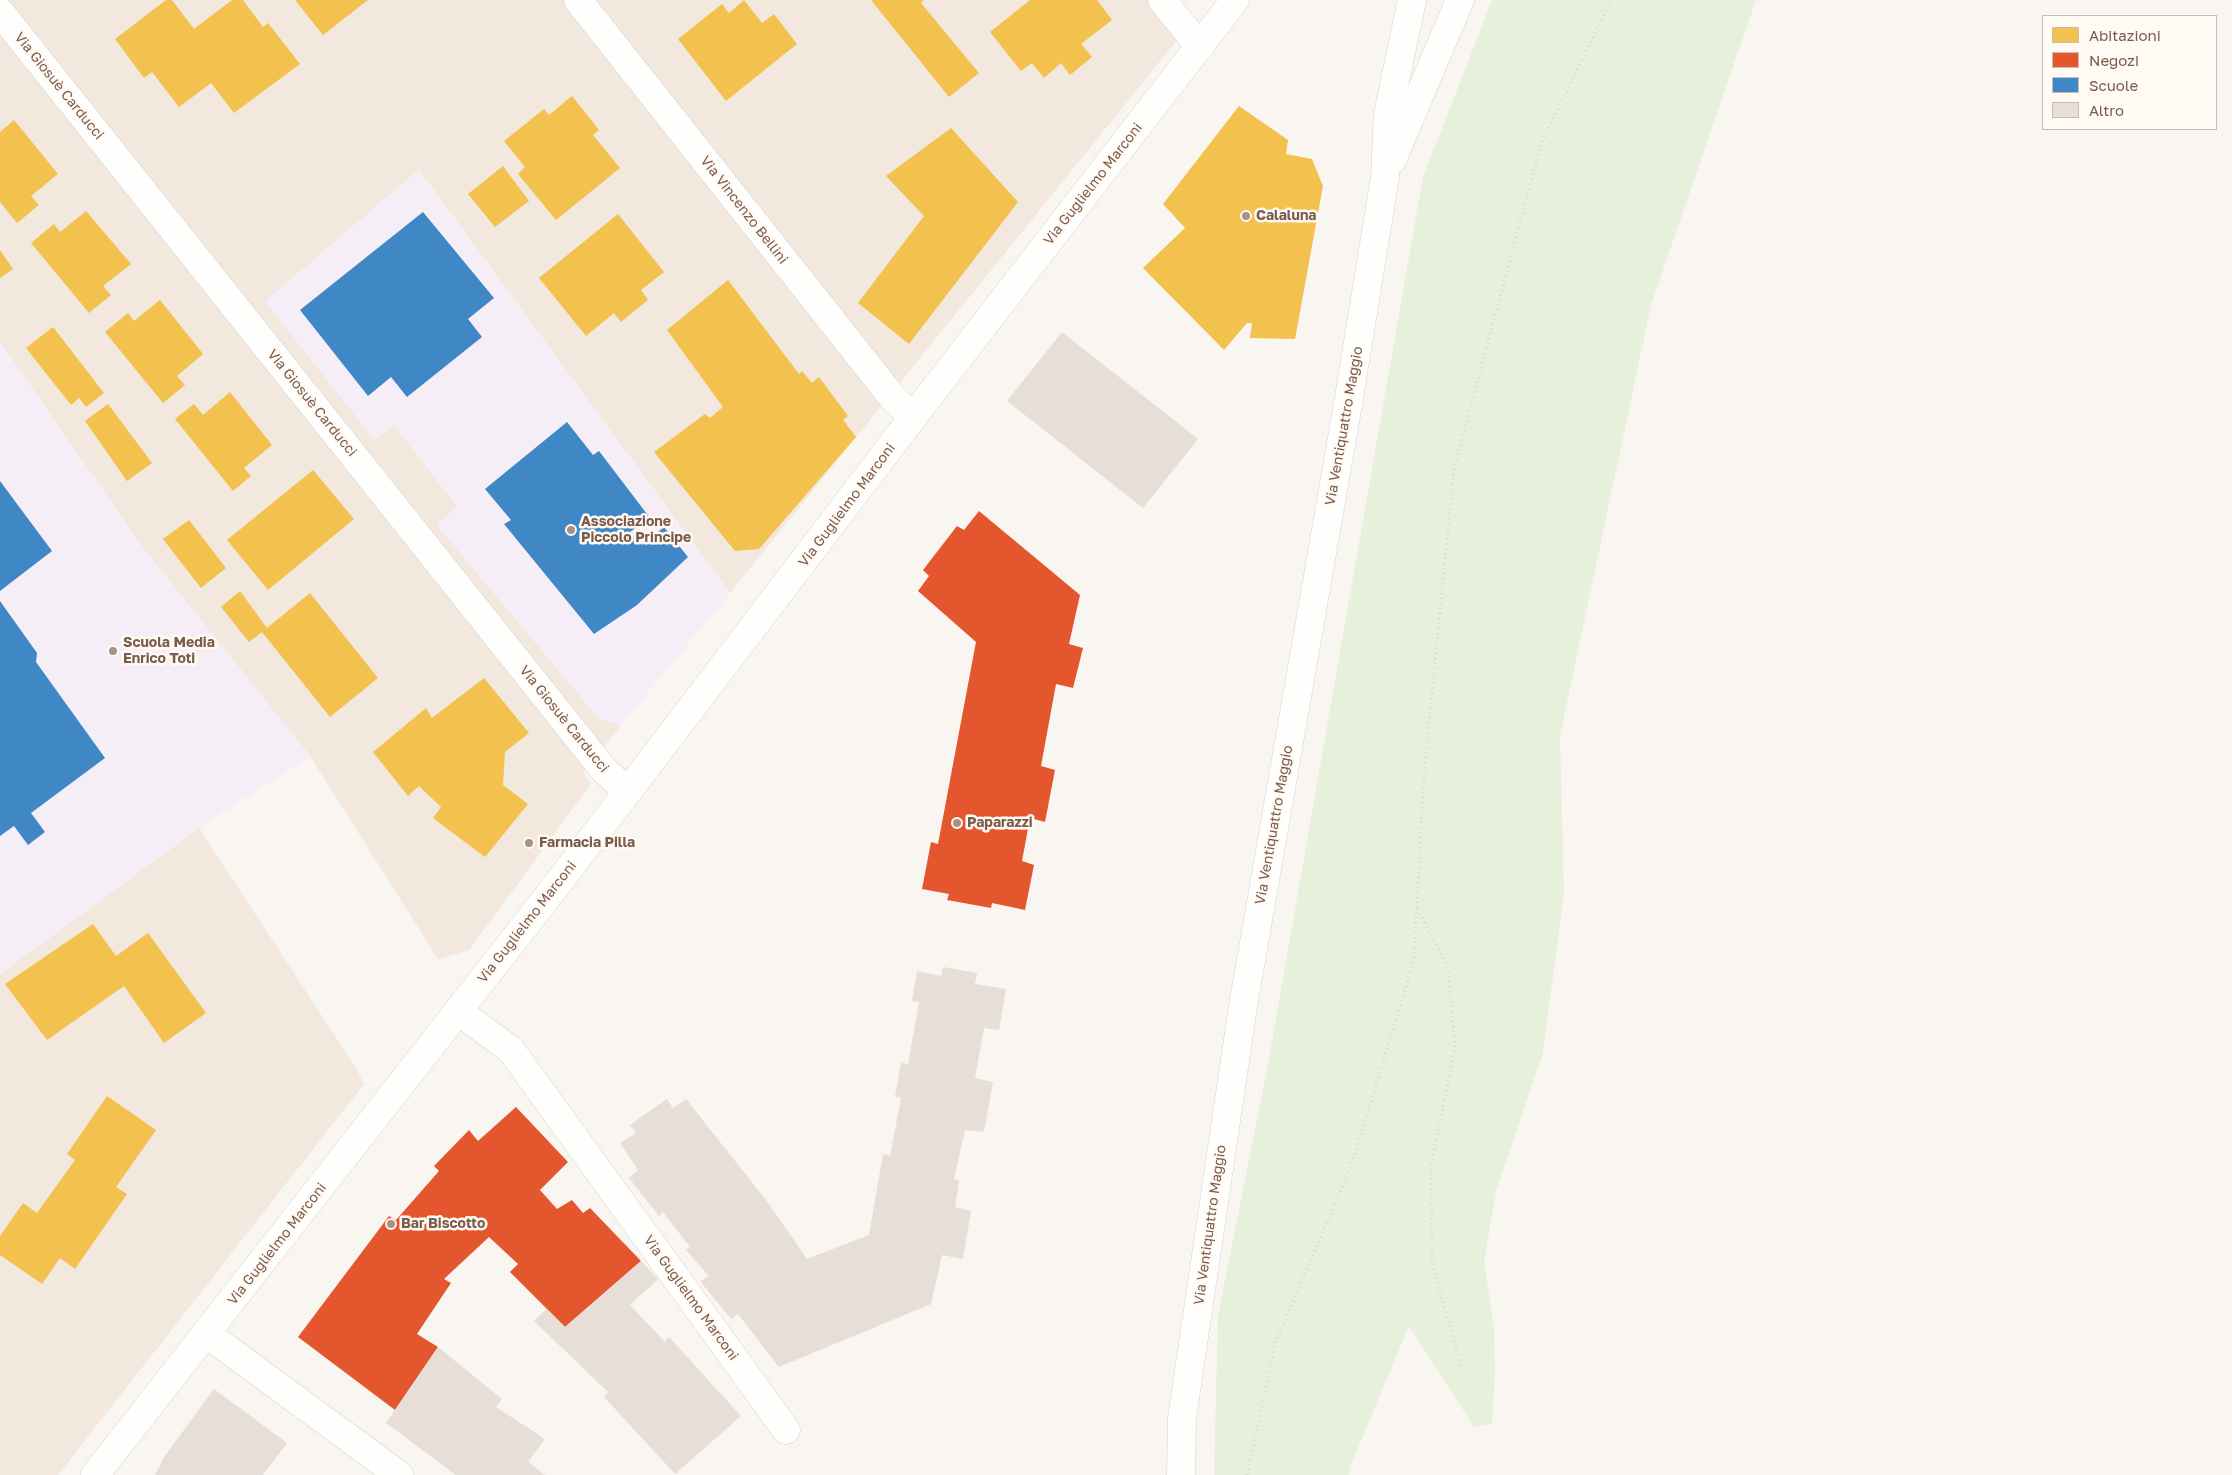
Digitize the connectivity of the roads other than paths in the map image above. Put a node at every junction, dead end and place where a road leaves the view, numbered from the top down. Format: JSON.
{"nodes":[{"id":1,"x":578,"y":0,"type":"edge"},
{"id":2,"x":1162,"y":0,"type":"edge"},
{"id":3,"x":1235,"y":0,"type":"edge"},
{"id":4,"x":1412,"y":0,"type":"edge"},
{"id":5,"x":1460,"y":0,"type":"edge"},
{"id":6,"x":0,"y":12,"type":"edge"},
{"id":7,"x":1200,"y":47,"type":"junction"},
{"id":8,"x":1385,"y":177,"type":"junction"},
{"id":9,"x":913,"y":417,"type":"junction"},
{"id":10,"x":627,"y":791,"type":"junction"},
{"id":11,"x":458,"y":1011,"type":"junction"},
{"id":12,"x":207,"y":1334,"type":"junction"},
{"id":13,"x":786,"y":1430,"type":"dead end"},
{"id":14,"x":95,"y":1475,"type":"edge"},
{"id":15,"x":399,"y":1475,"type":"edge"},
{"id":16,"x":1181,"y":1475,"type":"edge"}],
"edges":[{"from":1,"to":9,"type":"street","name":"Via Vincenzo Bellini"},
{"from":2,"to":7,"type":"street"},
{"from":3,"to":7,"type":"street","name":"Via Guglielmo Marconi"},
{"from":4,"to":8,"type":"street","name":"Via Ventiquattro Maggio"},
{"from":5,"to":8,"type":"street","name":"Via Ventiquattro Maggio"},
{"from":6,"to":10,"type":"street","name":"Via Giosuè Carducci"},
{"from":7,"to":9,"type":"street","name":"Via Guglielmo Marconi"},
{"from":8,"to":16,"type":"street","name":"Via Ventiquattro Maggio"},
{"from":9,"to":10,"type":"street","name":"Via Guglielmo Marconi"},
{"from":10,"to":11,"type":"street","name":"Via Guglielmo Marconi"},
{"from":11,"to":12,"type":"street","name":"Via Guglielmo Marconi"},
{"from":11,"to":13,"type":"street","name":"Via Guglielmo Marconi"},
{"from":12,"to":14,"type":"street","name":"Via Guglielmo Marconi"},
{"from":12,"to":15,"type":"street"}]}
